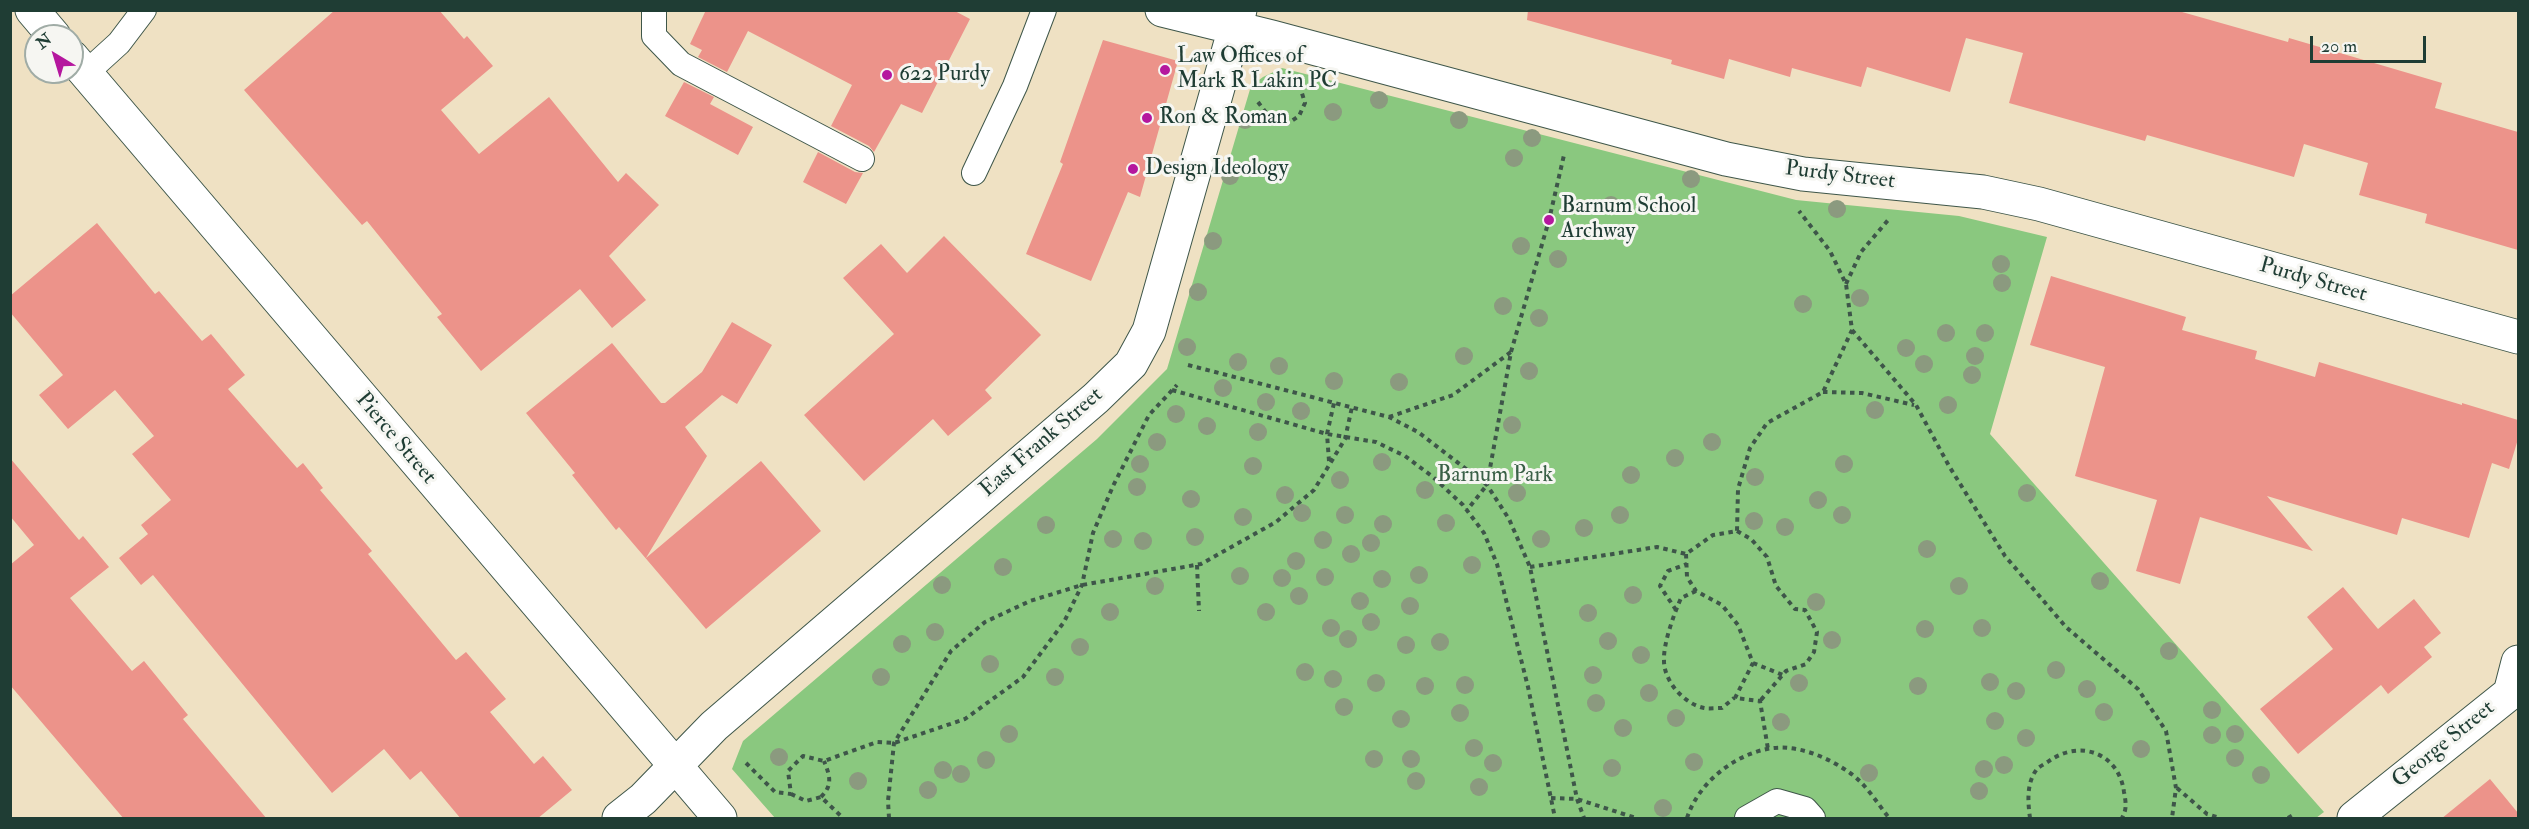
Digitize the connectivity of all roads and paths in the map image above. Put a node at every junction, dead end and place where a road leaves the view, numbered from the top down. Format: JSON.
{"nodes":[{"id":1,"x":32,"y":10,"type":"edge"},
{"id":2,"x":144,"y":10,"type":"edge"},
{"id":3,"x":654,"y":10,"type":"edge"},
{"id":4,"x":1044,"y":10,"type":"edge"},
{"id":5,"x":1162,"y":10,"type":"edge"},
{"id":6,"x":1237,"y":19,"type":"edge"},
{"id":7,"x":44,"y":24,"type":"edge"},
{"id":8,"x":84,"y":62,"type":"edge"},
{"id":9,"x":84,"y":71,"type":"edge"},
{"id":10,"x":1300,"y":87,"type":"dead end"},
{"id":11,"x":1258,"y":102,"type":"dead end"},
{"id":12,"x":1564,"y":155,"type":"dead end"},
{"id":13,"x":862,"y":159,"type":"dead end"},
{"id":14,"x":974,"y":173,"type":"dead end"},
{"id":15,"x":1803,"y":174,"type":"junction"},
{"id":16,"x":1889,"y":219,"type":"dead end"},
{"id":17,"x":1846,"y":284,"type":"junction"},
{"id":18,"x":1852,"y":330,"type":"junction"},
{"id":19,"x":2518,"y":337,"type":"edge"},
{"id":20,"x":1511,"y":352,"type":"junction"},
{"id":21,"x":1188,"y":365,"type":"dead end"},
{"id":22,"x":1177,"y":385,"type":"dead end"},
{"id":23,"x":1172,"y":390,"type":"junction"},
{"id":24,"x":1823,"y":392,"type":"junction"},
{"id":25,"x":1334,"y":403,"type":"junction"},
{"id":26,"x":1916,"y":405,"type":"junction"},
{"id":27,"x":1352,"y":407,"type":"junction"},
{"id":28,"x":1389,"y":417,"type":"junction"},
{"id":29,"x":1327,"y":434,"type":"junction"},
{"id":30,"x":1345,"y":439,"type":"junction"},
{"id":31,"x":1329,"y":462,"type":"junction"},
{"id":32,"x":1487,"y":485,"type":"junction"},
{"id":33,"x":1467,"y":510,"type":"junction"},
{"id":34,"x":1737,"y":531,"type":"junction"},
{"id":35,"x":1686,"y":554,"type":"junction"},
{"id":36,"x":1687,"y":564,"type":"junction"},
{"id":37,"x":1197,"y":565,"type":"junction"},
{"id":38,"x":1530,"y":567,"type":"junction"},
{"id":39,"x":1082,"y":585,"type":"junction"},
{"id":40,"x":1696,"y":591,"type":"junction"},
{"id":41,"x":1676,"y":610,"type":"junction"},
{"id":42,"x":1200,"y":611,"type":"dead end"},
{"id":43,"x":2518,"y":662,"type":"edge"},
{"id":44,"x":1753,"y":663,"type":"junction"},
{"id":45,"x":1783,"y":675,"type":"junction"},
{"id":46,"x":1735,"y":698,"type":"junction"},
{"id":47,"x":2514,"y":699,"type":"edge"},
{"id":48,"x":1760,"y":700,"type":"junction"},
{"id":49,"x":894,"y":743,"type":"junction"},
{"id":50,"x":1768,"y":749,"type":"dead end"},
{"id":51,"x":824,"y":761,"type":"junction"},
{"id":52,"x":746,"y":763,"type":"dead end"},
{"id":53,"x":675,"y":767,"type":"junction"},
{"id":54,"x":2176,"y":788,"type":"junction"},
{"id":55,"x":791,"y":794,"type":"junction"},
{"id":56,"x":821,"y":797,"type":"junction"},
{"id":57,"x":1551,"y":798,"type":"junction"},
{"id":58,"x":1576,"y":799,"type":"junction"},
{"id":59,"x":2293,"y":815,"type":"dead end"},
{"id":60,"x":619,"y":819,"type":"edge"},
{"id":61,"x":720,"y":819,"type":"edge"},
{"id":62,"x":843,"y":819,"type":"edge"},
{"id":63,"x":889,"y":819,"type":"edge"},
{"id":64,"x":1555,"y":819,"type":"edge"},
{"id":65,"x":1584,"y":819,"type":"edge"},
{"id":66,"x":1636,"y":819,"type":"edge"},
{"id":67,"x":1747,"y":819,"type":"edge"},
{"id":68,"x":1813,"y":819,"type":"edge"},
{"id":69,"x":2030,"y":819,"type":"edge"},
{"id":70,"x":2122,"y":819,"type":"edge"},
{"id":71,"x":2172,"y":819,"type":"edge"},
{"id":72,"x":2220,"y":819,"type":"edge"},
{"id":73,"x":2288,"y":819,"type":"edge"},
{"id":74,"x":2354,"y":819,"type":"edge"}],
"edges":[{"from":1,"to":7,"type":"street"},
{"from":2,"to":8,"type":"lane"},
{"from":3,"to":13,"type":"lane"},
{"from":4,"to":14,"type":"lane"},
{"from":5,"to":6,"type":"street","name":"Purdy Street"},
{"from":6,"to":15,"type":"street","name":"Purdy Street"},
{"from":6,"to":53,"type":"street","name":"East Frank Street"},
{"from":9,"to":53,"type":"street","name":"Pierce Street"},
{"from":10,"to":11,"type":"path"},
{"from":12,"to":20,"type":"path"},
{"from":15,"to":17,"type":"path"},
{"from":15,"to":19,"type":"street","name":"Purdy Street"},
{"from":16,"to":17,"type":"path"},
{"from":17,"to":18,"type":"path"},
{"from":18,"to":24,"type":"path"},
{"from":18,"to":26,"type":"path"},
{"from":20,"to":28,"type":"path"},
{"from":20,"to":32,"type":"path"},
{"from":21,"to":25,"type":"path"},
{"from":22,"to":23,"type":"path"},
{"from":23,"to":29,"type":"path"},
{"from":23,"to":39,"type":"path"},
{"from":24,"to":26,"type":"path"},
{"from":24,"to":34,"type":"path"},
{"from":25,"to":27,"type":"path"},
{"from":25,"to":29,"type":"path"},
{"from":26,"to":54,"type":"path"},
{"from":27,"to":28,"type":"path"},
{"from":27,"to":30,"type":"path"},
{"from":28,"to":32,"type":"path"},
{"from":29,"to":30,"type":"path"},
{"from":29,"to":31,"type":"path"},
{"from":30,"to":31,"type":"path"},
{"from":30,"to":33,"type":"path"},
{"from":31,"to":37,"type":"path"},
{"from":32,"to":33,"type":"path"},
{"from":32,"to":38,"type":"path"},
{"from":33,"to":57,"type":"path"},
{"from":34,"to":35,"type":"path"},
{"from":34,"to":45,"type":"path"},
{"from":35,"to":36,"type":"path"},
{"from":35,"to":38,"type":"path"},
{"from":36,"to":40,"type":"path"},
{"from":36,"to":41,"type":"path"},
{"from":37,"to":39,"type":"path"},
{"from":37,"to":42,"type":"path"},
{"from":38,"to":58,"type":"path"},
{"from":39,"to":49,"type":"path"},
{"from":39,"to":49,"type":"path"},
{"from":40,"to":41,"type":"path"},
{"from":40,"to":44,"type":"path"},
{"from":41,"to":46,"type":"path"},
{"from":43,"to":47,"type":"street","name":"George Street"},
{"from":44,"to":45,"type":"path"},
{"from":44,"to":46,"type":"path"},
{"from":45,"to":48,"type":"path"},
{"from":46,"to":48,"type":"path"},
{"from":47,"to":74,"type":"street","name":"George Street"},
{"from":48,"to":50,"type":"path"},
{"from":49,"to":51,"type":"path"},
{"from":49,"to":63,"type":"path"},
{"from":51,"to":55,"type":"path"},
{"from":51,"to":56,"type":"path"},
{"from":52,"to":55,"type":"path"},
{"from":53,"to":60,"type":"street","name":"East Frank Street"},
{"from":53,"to":61,"type":"street","name":"Pierce Street"},
{"from":54,"to":71,"type":"path"},
{"from":54,"to":72,"type":"path"},
{"from":55,"to":56,"type":"path"},
{"from":56,"to":62,"type":"path"},
{"from":57,"to":58,"type":"path"},
{"from":57,"to":64,"type":"path"},
{"from":58,"to":65,"type":"path"},
{"from":58,"to":66,"type":"path"},
{"from":59,"to":73,"type":"path"},
{"from":67,"to":68,"type":"lane"},
{"from":69,"to":70,"type":"path"}]}
